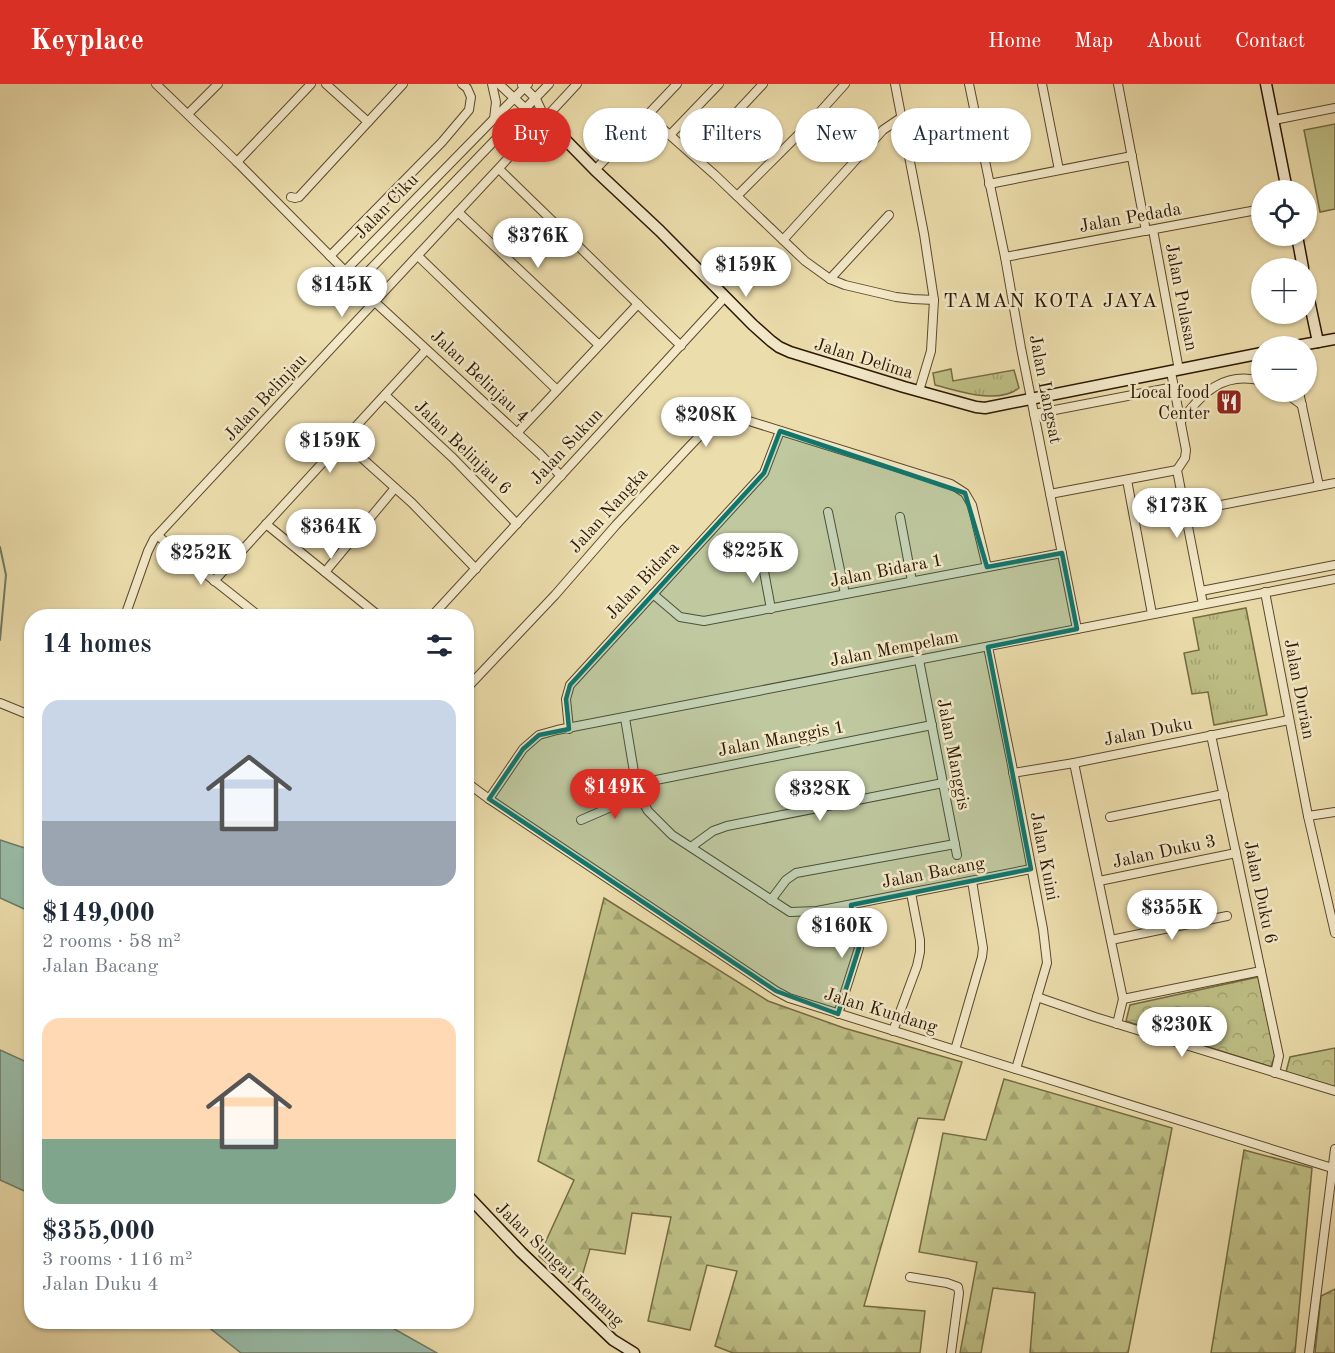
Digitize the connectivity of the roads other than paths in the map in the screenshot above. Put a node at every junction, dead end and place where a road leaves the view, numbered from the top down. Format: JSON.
{"nodes":[{"id":1,"x":156,"y":84,"type":"edge"},
{"id":2,"x":218,"y":84,"type":"edge"},
{"id":3,"x":311,"y":84,"type":"edge"},
{"id":4,"x":326,"y":84,"type":"edge"},
{"id":5,"x":403,"y":84,"type":"edge"},
{"id":6,"x":462,"y":84,"type":"edge"},
{"id":7,"x":492,"y":84,"type":"edge"},
{"id":8,"x":499,"y":84,"type":"edge"},
{"id":9,"x":549,"y":84,"type":"edge"},
{"id":10,"x":578,"y":84,"type":"edge"},
{"id":11,"x":677,"y":84,"type":"edge"},
{"id":12,"x":718,"y":84,"type":"edge"},
{"id":13,"x":763,"y":84,"type":"edge"},
{"id":14,"x":845,"y":84,"type":"edge"},
{"id":15,"x":896,"y":84,"type":"edge"},
{"id":16,"x":969,"y":84,"type":"edge"},
{"id":17,"x":1042,"y":84,"type":"edge"},
{"id":18,"x":1118,"y":84,"type":"edge"},
{"id":19,"x":1266,"y":84,"type":"edge"},
{"id":20,"x":524,"y":85,"type":"edge"},
{"id":21,"x":514,"y":98,"type":"junction"},
{"id":22,"x":536,"y":99,"type":"junction"},
{"id":23,"x":495,"y":108,"type":"edge"},
{"id":24,"x":504,"y":108,"type":"edge"},
{"id":25,"x":525,"y":108,"type":"edge"},
{"id":26,"x":527,"y":108,"type":"edge"},
{"id":27,"x":540,"y":108,"type":"edge"},
{"id":28,"x":555,"y":108,"type":"edge"},
{"id":29,"x":654,"y":108,"type":"edge"},
{"id":30,"x":741,"y":108,"type":"edge"},
{"id":31,"x":900,"y":108,"type":"edge"},
{"id":32,"x":1335,"y":108,"type":"edge"},
{"id":33,"x":188,"y":114,"type":"junction"},
{"id":34,"x":1274,"y":120,"type":"junction"},
{"id":35,"x":492,"y":121,"type":"edge"},
{"id":36,"x":368,"y":122,"type":"junction"},
{"id":37,"x":891,"y":125,"type":"edge"},
{"id":38,"x":670,"y":135,"type":"joint"},
{"id":39,"x":492,"y":144,"type":"edge"},
{"id":40,"x":680,"y":144,"type":"edge"},
{"id":41,"x":571,"y":146,"type":"edge"},
{"id":42,"x":1132,"y":156,"type":"junction"},
{"id":43,"x":237,"y":162,"type":"junction"},
{"id":44,"x":505,"y":162,"type":"edge"},
{"id":45,"x":603,"y":162,"type":"edge"},
{"id":46,"x":700,"y":162,"type":"edge"},
{"id":47,"x":910,"y":162,"type":"edge"},
{"id":48,"x":499,"y":169,"type":"junction"},
{"id":49,"x":595,"y":170,"type":"junction"},
{"id":50,"x":1059,"y":170,"type":"junction"},
{"id":51,"x":1285,"y":180,"type":"edge"},
{"id":52,"x":990,"y":184,"type":"junction"},
{"id":53,"x":737,"y":196,"type":"junction"},
{"id":54,"x":291,"y":197,"type":"dead end"},
{"id":55,"x":1251,"y":211,"type":"edge"},
{"id":56,"x":458,"y":212,"type":"junction"},
{"id":57,"x":889,"y":215,"type":"dead end"},
{"id":58,"x":1149,"y":230,"type":"junction"},
{"id":59,"x":783,"y":240,"type":"junction"},
{"id":60,"x":330,"y":256,"type":"junction"},
{"id":61,"x":418,"y":256,"type":"junction"},
{"id":62,"x":1005,"y":257,"type":"junction"},
{"id":63,"x":345,"y":271,"type":"junction"},
{"id":64,"x":830,"y":279,"type":"junction"},
{"id":65,"x":724,"y":297,"type":"junction"},
{"id":66,"x":933,"y":300,"type":"junction"},
{"id":67,"x":375,"y":302,"type":"junction"},
{"id":68,"x":638,"y":304,"type":"junction"},
{"id":69,"x":1314,"y":324,"type":"edge"},
{"id":70,"x":1335,"y":339,"type":"edge"},
{"id":71,"x":1318,"y":342,"type":"joint"},
{"id":72,"x":599,"y":345,"type":"junction"},
{"id":73,"x":681,"y":346,"type":"junction"},
{"id":74,"x":426,"y":350,"type":"junction"},
{"id":75,"x":1251,"y":355,"type":"edge"},
{"id":76,"x":1175,"y":371,"type":"junction"},
{"id":77,"x":1251,"y":380,"type":"edge"},
{"id":78,"x":1174,"y":387,"type":"junction"},
{"id":79,"x":557,"y":390,"type":"junction"},
{"id":80,"x":919,"y":392,"type":"junction"},
{"id":81,"x":385,"y":395,"type":"junction"},
{"id":82,"x":1031,"y":399,"type":"junction"},
{"id":83,"x":1298,"y":402,"type":"edge"},
{"id":84,"x":1301,"y":402,"type":"edge"},
{"id":85,"x":1302,"y":405,"type":"junction"},
{"id":86,"x":1034,"y":414,"type":"junction"},
{"id":87,"x":1180,"y":421,"type":"junction"},
{"id":88,"x":780,"y":431,"type":"junction"},
{"id":89,"x":517,"y":433,"type":"junction"},
{"id":90,"x":343,"y":441,"type":"junction"},
{"id":91,"x":1177,"y":470,"type":"junction"},
{"id":92,"x":561,"y":476,"type":"junction"},
{"id":93,"x":1127,"y":480,"type":"junction"},
{"id":94,"x":1335,"y":483,"type":"edge"},
{"id":95,"x":1319,"y":486,"type":"junction"},
{"id":96,"x":395,"y":488,"type":"junction"},
{"id":97,"x":1050,"y":494,"type":"junction"},
{"id":98,"x":828,"y":512,"type":"dead end"},
{"id":99,"x":1185,"y":512,"type":"junction"},
{"id":100,"x":900,"y":517,"type":"dead end"},
{"id":101,"x":266,"y":524,"type":"junction"},
{"id":102,"x":517,"y":524,"type":"junction"},
{"id":103,"x":158,"y":536,"type":"junction"},
{"id":104,"x":1062,"y":553,"type":"junction"},
{"id":105,"x":761,"y":555,"type":"dead end"},
{"id":106,"x":1335,"y":565,"type":"edge"},
{"id":107,"x":987,"y":567,"type":"junction"},
{"id":108,"x":476,"y":569,"type":"junction"},
{"id":109,"x":325,"y":572,"type":"junction"},
{"id":110,"x":1335,"y":579,"type":"edge"},
{"id":111,"x":214,"y":580,"type":"junction"},
{"id":112,"x":912,"y":581,"type":"junction"},
{"id":113,"x":1201,"y":591,"type":"junction"},
{"id":114,"x":1265,"y":592,"type":"junction"},
{"id":115,"x":653,"y":594,"type":"junction"},
{"id":116,"x":845,"y":594,"type":"junction"},
{"id":117,"x":1203,"y":604,"type":"junction"},
{"id":118,"x":127,"y":609,"type":"edge"},
{"id":119,"x":250,"y":609,"type":"edge"},
{"id":120,"x":370,"y":609,"type":"edge"},
{"id":121,"x":439,"y":609,"type":"edge"},
{"id":122,"x":771,"y":609,"type":"junction"},
{"id":123,"x":1152,"y":614,"type":"junction"},
{"id":124,"x":1077,"y":629,"type":"junction"},
{"id":125,"x":987,"y":647,"type":"junction"},
{"id":126,"x":919,"y":660,"type":"junction"},
{"id":127,"x":474,"y":681,"type":"edge"},
{"id":128,"x":0,"y":703,"type":"edge"},
{"id":129,"x":24,"y":713,"type":"edge"},
{"id":130,"x":625,"y":718,"type":"junction"},
{"id":131,"x":1289,"y":720,"type":"junction"},
{"id":132,"x":932,"y":725,"type":"junction"},
{"id":133,"x":569,"y":729,"type":"junction"},
{"id":134,"x":1211,"y":735,"type":"junction"},
{"id":135,"x":1074,"y":763,"type":"junction"},
{"id":136,"x":1013,"y":773,"type":"junction"},
{"id":137,"x":943,"y":783,"type":"junction"},
{"id":138,"x":636,"y":784,"type":"junction"},
{"id":139,"x":474,"y":788,"type":"edge"},
{"id":140,"x":1224,"y":794,"type":"junction"},
{"id":141,"x":639,"y":795,"type":"junction"},
{"id":142,"x":489,"y":799,"type":"junction"},
{"id":143,"x":1335,"y":812,"type":"edge"},
{"id":144,"x":1308,"y":816,"type":"junction"},
{"id":145,"x":1110,"y":817,"type":"dead end"},
{"id":146,"x":581,"y":820,"type":"dead end"},
{"id":147,"x":955,"y":844,"type":"junction"},
{"id":148,"x":691,"y":847,"type":"junction"},
{"id":149,"x":1236,"y":853,"type":"junction"},
{"id":150,"x":957,"y":855,"type":"dead end"},
{"id":151,"x":1031,"y":869,"type":"junction"},
{"id":152,"x":972,"y":881,"type":"junction"},
{"id":153,"x":1099,"y":881,"type":"junction"},
{"id":154,"x":911,"y":893,"type":"junction"},
{"id":155,"x":771,"y":900,"type":"junction"},
{"id":156,"x":851,"y":904,"type":"junction"},
{"id":157,"x":1227,"y":916,"type":"dead end"},
{"id":158,"x":1335,"y":933,"type":"edge"},
{"id":159,"x":1111,"y":940,"type":"junction"},
{"id":160,"x":1261,"y":971,"type":"junction"},
{"id":161,"x":1037,"y":997,"type":"junction"},
{"id":162,"x":1123,"y":999,"type":"junction"},
{"id":163,"x":838,"y":1014,"type":"junction"},
{"id":164,"x":1117,"y":1024,"type":"junction"},
{"id":165,"x":894,"y":1031,"type":"junction"},
{"id":166,"x":955,"y":1050,"type":"junction"},
{"id":167,"x":1016,"y":1069,"type":"junction"},
{"id":168,"x":1275,"y":1073,"type":"junction"},
{"id":169,"x":1335,"y":1091,"type":"edge"},
{"id":170,"x":1335,"y":1149,"type":"edge"},
{"id":171,"x":1333,"y":1169,"type":"edge"},
{"id":172,"x":474,"y":1202,"type":"edge"},
{"id":173,"x":910,"y":1277,"type":"dead end"},
{"id":174,"x":634,"y":1353,"type":"edge"},
{"id":175,"x":951,"y":1353,"type":"edge"},
{"id":176,"x":1309,"y":1353,"type":"edge"}],
"edges":[{"from":1,"to":33,"type":"street"},
{"from":2,"to":33,"type":"street"},
{"from":3,"to":43,"type":"street"},
{"from":4,"to":36,"type":"street"},
{"from":5,"to":36,"type":"street"},
{"from":6,"to":60,"type":"street"},
{"from":7,"to":23,"type":"street"},
{"from":8,"to":21,"type":"street","name":"Jalan Delima"},
{"from":9,"to":22,"type":"street","name":"Jalan Ciku"},
{"from":10,"to":28,"type":"street","name":"Jalan Belinjau"},
{"from":11,"to":29,"type":"street"},
{"from":12,"to":38,"type":"street"},
{"from":13,"to":30,"type":"street"},
{"from":14,"to":53,"type":"street"},
{"from":15,"to":31,"type":"street"},
{"from":16,"to":52,"type":"street","name":"Jalan Langsat"},
{"from":17,"to":50,"type":"street"},
{"from":18,"to":42,"type":"street","name":"Jalan Pulasan"},
{"from":19,"to":34,"type":"street"},
{"from":20,"to":21,"type":"street","name":"Jalan Ciku"},
{"from":20,"to":22,"type":"street","name":"Jalan Delima"},
{"from":21,"to":24,"type":"street","name":"Jalan Ciku"},
{"from":21,"to":25,"type":"street","name":"Jalan Delima"},
{"from":22,"to":26,"type":"street","name":"Jalan Ciku"},
{"from":22,"to":27,"type":"street","name":"Jalan Delima"},
{"from":32,"to":34,"type":"street"},
{"from":33,"to":43,"type":"street"},
{"from":34,"to":51,"type":"street"},
{"from":35,"to":63,"type":"street","name":"Jalan Ciku"},
{"from":36,"to":54,"type":"street"},
{"from":37,"to":59,"type":"street"},
{"from":38,"to":40,"type":"street"},
{"from":39,"to":63,"type":"street","name":"Jalan Ciku"},
{"from":41,"to":49,"type":"street","name":"Jalan Delima"},
{"from":42,"to":50,"type":"street"},
{"from":42,"to":58,"type":"street","name":"Jalan Pulasan"},
{"from":43,"to":60,"type":"street"},
{"from":44,"to":48,"type":"street","name":"Jalan Belinjau"},
{"from":45,"to":49,"type":"street"},
{"from":46,"to":53,"type":"street"},
{"from":47,"to":66,"type":"street"},
{"from":48,"to":56,"type":"street","name":"Jalan Belinjau"},
{"from":48,"to":68,"type":"street"},
{"from":49,"to":65,"type":"street","name":"Jalan Delima"},
{"from":50,"to":52,"type":"street"},
{"from":52,"to":62,"type":"street","name":"Jalan Langsat"},
{"from":53,"to":59,"type":"street"},
{"from":55,"to":58,"type":"street","name":"Jalan Pedada"},
{"from":56,"to":61,"type":"street","name":"Jalan Belinjau"},
{"from":56,"to":72,"type":"street"},
{"from":57,"to":64,"type":"street"},
{"from":58,"to":62,"type":"street","name":"Jalan Pedada"},
{"from":58,"to":76,"type":"street","name":"Jalan Pulasan"},
{"from":59,"to":64,"type":"street"},
{"from":60,"to":63,"type":"street"},
{"from":61,"to":67,"type":"street","name":"Jalan Belinjau"},
{"from":61,"to":79,"type":"street"},
{"from":62,"to":82,"type":"street","name":"Jalan Langsat"},
{"from":64,"to":66,"type":"street"},
{"from":65,"to":73,"type":"street","name":"Jalan Sukun"},
{"from":65,"to":80,"type":"street","name":"Jalan Delima"},
{"from":66,"to":80,"type":"street"},
{"from":67,"to":74,"type":"street","name":"Jalan Belinjau 4"},
{"from":67,"to":103,"type":"street","name":"Jalan Belinjau"},
{"from":68,"to":72,"type":"street"},
{"from":68,"to":73,"type":"street"},
{"from":69,"to":71,"type":"street"},
{"from":70,"to":71,"type":"street"},
{"from":72,"to":79,"type":"street"},
{"from":73,"to":92,"type":"street","name":"Jalan Sukun"},
{"from":74,"to":81,"type":"street"},
{"from":74,"to":89,"type":"street","name":"Jalan Belinjau 4"},
{"from":75,"to":76,"type":"street","name":"Jalan Delima"},
{"from":76,"to":78,"type":"street","name":"Jalan Pulasan"},
{"from":76,"to":82,"type":"street","name":"Jalan Delima"},
{"from":77,"to":87,"type":"street"},
{"from":78,"to":86,"type":"street"},
{"from":78,"to":87,"type":"street","name":"Jalan Pulasan"},
{"from":79,"to":89,"type":"street"},
{"from":80,"to":82,"type":"street","name":"Jalan Delima"},
{"from":81,"to":90,"type":"street"},
{"from":81,"to":102,"type":"street","name":"Jalan Belinjau 6"},
{"from":82,"to":86,"type":"street","name":"Jalan Langsat"},
{"from":83,"to":85,"type":"street"},
{"from":84,"to":85,"type":"street"},
{"from":85,"to":95,"type":"street"},
{"from":86,"to":97,"type":"street","name":"Jalan Langsat"},
{"from":87,"to":91,"type":"street","name":"Jalan Pulasan"},
{"from":88,"to":107,"type":"street","name":"Jalan Nangka"},
{"from":88,"to":115,"type":"street","name":"Jalan Bidara"},
{"from":88,"to":127,"type":"street","name":"Jalan Nangka"},
{"from":89,"to":92,"type":"street","name":"Jalan Belinjau 4"},
{"from":90,"to":96,"type":"street"},
{"from":90,"to":101,"type":"street"},
{"from":91,"to":93,"type":"street"},
{"from":91,"to":99,"type":"street"},
{"from":92,"to":102,"type":"street","name":"Jalan Sukun"},
{"from":93,"to":97,"type":"street"},
{"from":93,"to":123,"type":"street"},
{"from":94,"to":95,"type":"street"},
{"from":95,"to":99,"type":"street"},
{"from":96,"to":108,"type":"street"},
{"from":96,"to":109,"type":"street"},
{"from":97,"to":104,"type":"street","name":"Jalan Langsat"},
{"from":98,"to":116,"type":"street"},
{"from":99,"to":113,"type":"street"},
{"from":100,"to":112,"type":"street"},
{"from":101,"to":109,"type":"street"},
{"from":101,"to":111,"type":"street"},
{"from":102,"to":108,"type":"street","name":"Jalan Sukun"},
{"from":103,"to":111,"type":"street"},
{"from":103,"to":118,"type":"street","name":"Jalan Belinjau"},
{"from":104,"to":107,"type":"street","name":"Jalan Bidara 1"},
{"from":104,"to":124,"type":"street","name":"Jalan Langsat"},
{"from":105,"to":122,"type":"street"},
{"from":106,"to":113,"type":"street"},
{"from":107,"to":112,"type":"street","name":"Jalan Bidara 1"},
{"from":108,"to":121,"type":"street","name":"Jalan Sukun"},
{"from":109,"to":120,"type":"street"},
{"from":110,"to":114,"type":"street","name":"Jalan Mempelam"},
{"from":111,"to":119,"type":"street"},
{"from":112,"to":116,"type":"street","name":"Jalan Bidara 1"},
{"from":113,"to":117,"type":"street"},
{"from":114,"to":117,"type":"street","name":"Jalan Mempelam"},
{"from":114,"to":131,"type":"street","name":"Jalan Durian"},
{"from":115,"to":122,"type":"street","name":"Jalan Bidara 1"},
{"from":115,"to":133,"type":"street","name":"Jalan Bidara"},
{"from":116,"to":122,"type":"street","name":"Jalan Bidara 1"},
{"from":117,"to":123,"type":"street","name":"Jalan Mempelam"},
{"from":123,"to":124,"type":"street","name":"Jalan Mempelam"},
{"from":124,"to":125,"type":"street","name":"Jalan Mempelam"},
{"from":125,"to":126,"type":"street","name":"Jalan Mempelam"},
{"from":125,"to":136,"type":"street","name":"Jalan Kuini"},
{"from":126,"to":130,"type":"street","name":"Jalan Mempelam"},
{"from":126,"to":132,"type":"street","name":"Jalan Manggis"},
{"from":128,"to":129,"type":"street"},
{"from":130,"to":133,"type":"street","name":"Jalan Mempelam"},
{"from":130,"to":138,"type":"street","name":"Jalan Bacang"},
{"from":131,"to":134,"type":"street","name":"Jalan Duku"},
{"from":131,"to":144,"type":"street","name":"Jalan Durian"},
{"from":132,"to":137,"type":"street","name":"Jalan Manggis"},
{"from":132,"to":138,"type":"street","name":"Jalan Manggis 1"},
{"from":133,"to":142,"type":"street","name":"Jalan Mempelam"},
{"from":134,"to":135,"type":"street","name":"Jalan Duku"},
{"from":134,"to":140,"type":"street","name":"Jalan Duku 6"},
{"from":135,"to":136,"type":"street","name":"Jalan Duku"},
{"from":135,"to":153,"type":"street"},
{"from":136,"to":151,"type":"street","name":"Jalan Kuini"},
{"from":137,"to":147,"type":"street","name":"Jalan Manggis"},
{"from":137,"to":148,"type":"street"},
{"from":138,"to":141,"type":"street","name":"Jalan Bacang"},
{"from":139,"to":142,"type":"street","name":"Jalan Kundang"},
{"from":140,"to":145,"type":"street"},
{"from":140,"to":149,"type":"street","name":"Jalan Duku 6"},
{"from":141,"to":146,"type":"street"},
{"from":141,"to":148,"type":"street","name":"Jalan Bacang"},
{"from":142,"to":163,"type":"street","name":"Jalan Kundang"},
{"from":143,"to":144,"type":"street"},
{"from":144,"to":158,"type":"street","name":"Jalan Durian"},
{"from":147,"to":150,"type":"street","name":"Jalan Manggis"},
{"from":147,"to":155,"type":"street"},
{"from":148,"to":155,"type":"street","name":"Jalan Bacang"},
{"from":149,"to":153,"type":"street","name":"Jalan Duku 3"},
{"from":149,"to":160,"type":"street","name":"Jalan Duku 6"},
{"from":151,"to":152,"type":"street","name":"Jalan Bacang"},
{"from":151,"to":161,"type":"street","name":"Jalan Kuini"},
{"from":152,"to":154,"type":"street","name":"Jalan Bacang"},
{"from":152,"to":166,"type":"street"},
{"from":153,"to":159,"type":"street"},
{"from":154,"to":156,"type":"street","name":"Jalan Bacang"},
{"from":154,"to":165,"type":"street"},
{"from":155,"to":156,"type":"street","name":"Jalan Bacang"},
{"from":156,"to":163,"type":"street"},
{"from":157,"to":159,"type":"street"},
{"from":159,"to":162,"type":"street"},
{"from":160,"to":162,"type":"street"},
{"from":160,"to":168,"type":"street","name":"Jalan Duku 6"},
{"from":161,"to":164,"type":"street"},
{"from":161,"to":167,"type":"street","name":"Jalan Kuini"},
{"from":162,"to":164,"type":"street"},
{"from":163,"to":165,"type":"street","name":"Jalan Kundang"},
{"from":164,"to":168,"type":"street"},
{"from":165,"to":166,"type":"street","name":"Jalan Kundang"},
{"from":166,"to":167,"type":"street","name":"Jalan Kundang"},
{"from":167,"to":171,"type":"street","name":"Jalan Kundang"},
{"from":168,"to":169,"type":"street"},
{"from":170,"to":171,"type":"street"},
{"from":171,"to":176,"type":"street"},
{"from":172,"to":174,"type":"street","name":"Jalan Sungai Kemang"},
{"from":173,"to":175,"type":"street"}]}
